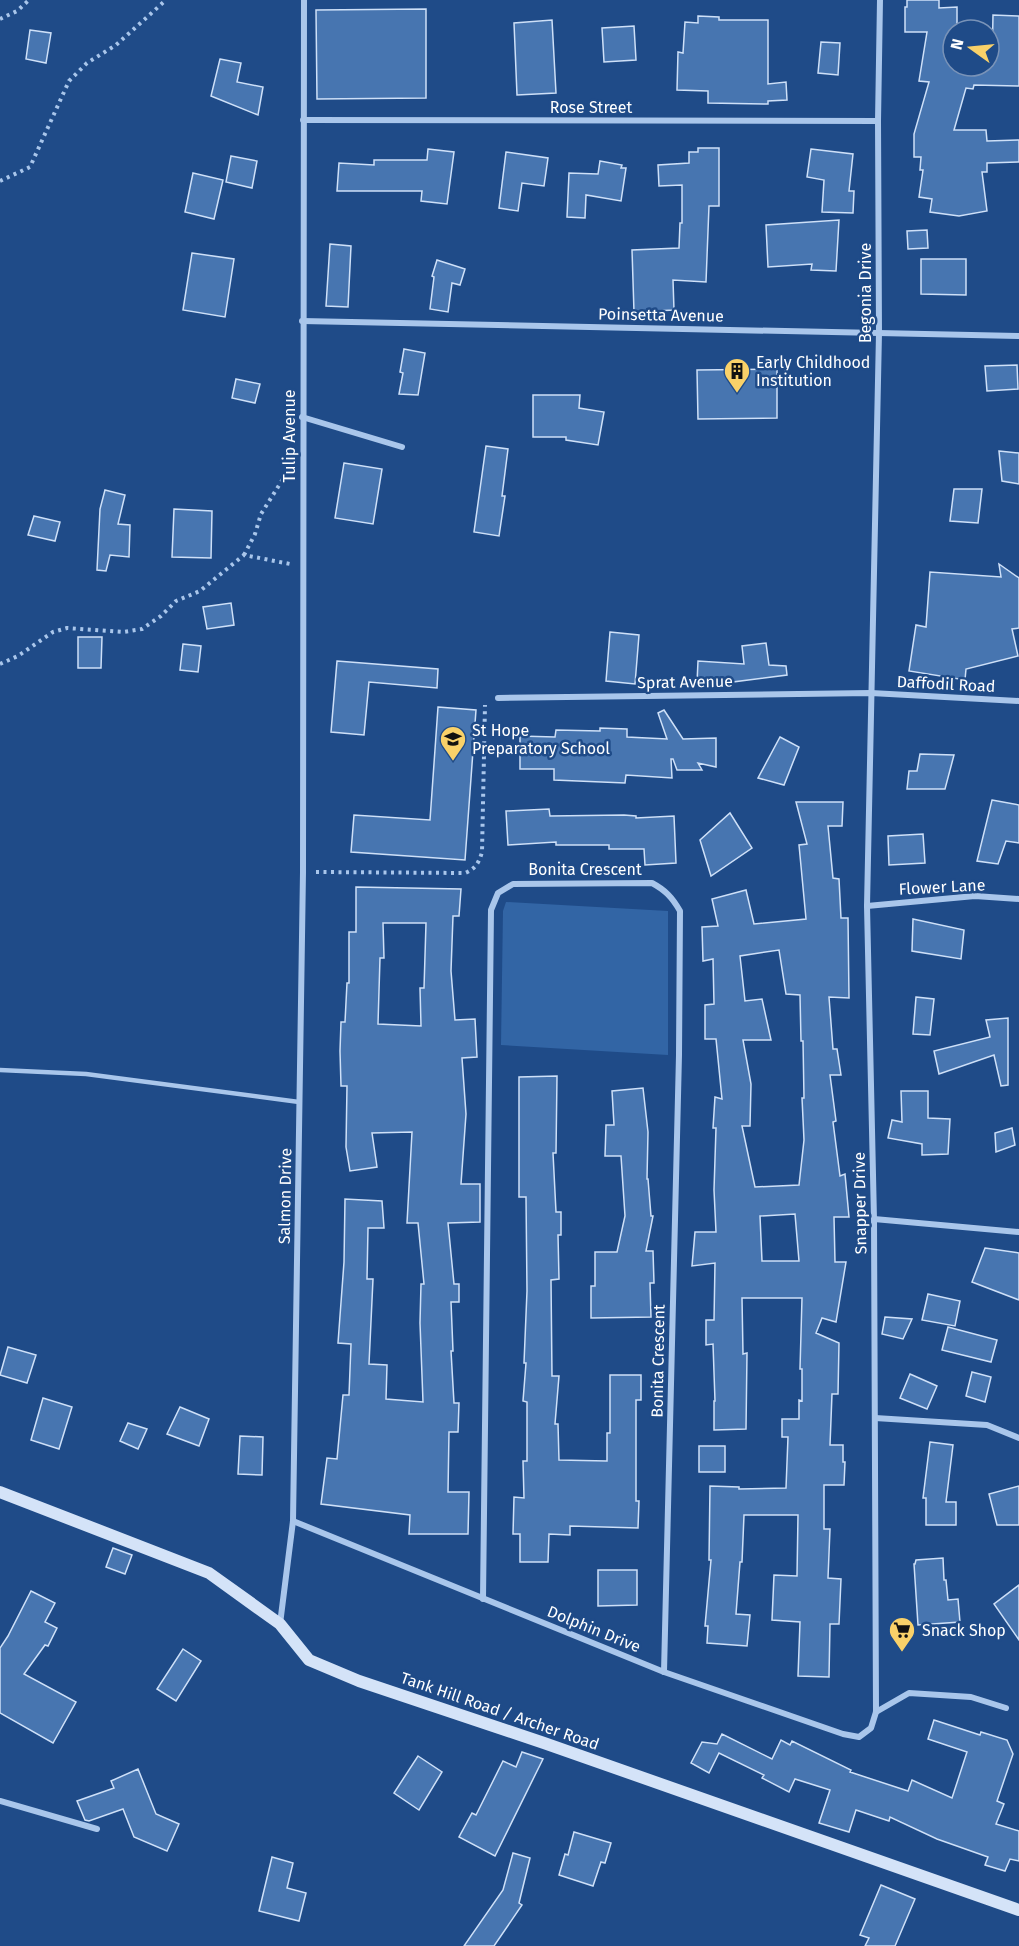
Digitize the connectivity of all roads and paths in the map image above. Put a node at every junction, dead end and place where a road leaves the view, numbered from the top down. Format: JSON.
{"nodes":[{"id":1,"x":29,"y":0,"type":"edge"},
{"id":2,"x":166,"y":0,"type":"edge"},
{"id":3,"x":304,"y":0,"type":"edge"},
{"id":4,"x":880,"y":0,"type":"edge"},
{"id":5,"x":0,"y":19,"type":"edge"},
{"id":6,"x":303,"y":120,"type":"junction"},
{"id":7,"x":878,"y":121,"type":"junction"},
{"id":8,"x":0,"y":181,"type":"edge"},
{"id":9,"x":302,"y":321,"type":"junction"},
{"id":10,"x":879,"y":333,"type":"junction"},
{"id":11,"x":1019,"y":336,"type":"edge"},
{"id":12,"x":302,"y":417,"type":"junction"},
{"id":13,"x":402,"y":447,"type":"dead end"},
{"id":14,"x":303,"y":453,"type":"junction"},
{"id":15,"x":244,"y":555,"type":"junction"},
{"id":16,"x":303,"y":566,"type":"junction"},
{"id":17,"x":0,"y":664,"type":"edge"},
{"id":18,"x":872,"y":693,"type":"junction"},
{"id":19,"x":498,"y":698,"type":"joint"},
{"id":20,"x":1019,"y":701,"type":"edge"},
{"id":21,"x":303,"y":872,"type":"junction"},
{"id":22,"x":1019,"y":899,"type":"edge"},
{"id":23,"x":867,"y":906,"type":"junction"},
{"id":24,"x":0,"y":1070,"type":"edge"},
{"id":25,"x":300,"y":1102,"type":"junction"},
{"id":26,"x":874,"y":1219,"type":"junction"},
{"id":27,"x":1019,"y":1232,"type":"edge"},
{"id":28,"x":875,"y":1418,"type":"junction"},
{"id":29,"x":1019,"y":1438,"type":"edge"},
{"id":30,"x":0,"y":1492,"type":"edge"},
{"id":31,"x":293,"y":1521,"type":"junction"},
{"id":32,"x":483,"y":1599,"type":"junction"},
{"id":33,"x":280,"y":1624,"type":"junction"},
{"id":34,"x":664,"y":1672,"type":"junction"},
{"id":35,"x":1006,"y":1708,"type":"dead end"},
{"id":36,"x":876,"y":1713,"type":"junction"},
{"id":37,"x":0,"y":1801,"type":"edge"},
{"id":38,"x":97,"y":1829,"type":"dead end"},
{"id":39,"x":1019,"y":1910,"type":"edge"}],
"edges":[{"from":1,"to":5,"type":"path"},
{"from":2,"to":8,"type":"path"},
{"from":3,"to":6,"type":"street","name":"Tulip Avenue"},
{"from":4,"to":7,"type":"street","name":"Begonia Drive"},
{"from":6,"to":7,"type":"street","name":"Rose Street"},
{"from":6,"to":9,"type":"street","name":"Tulip Avenue"},
{"from":7,"to":10,"type":"street","name":"Begonia Drive"},
{"from":9,"to":10,"type":"street","name":"Poinsetta Avenue"},
{"from":9,"to":12,"type":"street","name":"Tulip Avenue"},
{"from":10,"to":11,"type":"street","name":"Poinsetta Avenue"},
{"from":10,"to":18,"type":"street","name":"Begonia Drive"},
{"from":12,"to":13,"type":"street"},
{"from":12,"to":14,"type":"street","name":"Tulip Avenue"},
{"from":14,"to":15,"type":"path"},
{"from":14,"to":16,"type":"street","name":"Tulip Avenue"},
{"from":15,"to":16,"type":"path"},
{"from":15,"to":17,"type":"path"},
{"from":16,"to":21,"type":"street","name":"Tulip Avenue"},
{"from":18,"to":19,"type":"street","name":"Sprat Avenue"},
{"from":18,"to":20,"type":"street","name":"Daffodil Road"},
{"from":18,"to":23,"type":"street","name":"Snapper Drive"},
{"from":19,"to":21,"type":"path"},
{"from":21,"to":25,"type":"street","name":"Salmon Drive"},
{"from":22,"to":23,"type":"street","name":"Flower Lane"},
{"from":23,"to":26,"type":"street","name":"Snapper Drive"},
{"from":24,"to":25,"type":"lane"},
{"from":25,"to":31,"type":"street","name":"Salmon Drive"},
{"from":26,"to":27,"type":"street"},
{"from":26,"to":28,"type":"street","name":"Snapper Drive"},
{"from":28,"to":29,"type":"street"},
{"from":28,"to":36,"type":"street","name":"Snapper Drive"},
{"from":30,"to":33,"type":"street","name":"Tank Hill Road / Archer Road"},
{"from":31,"to":32,"type":"street","name":"Dolphin Drive"},
{"from":31,"to":33,"type":"street","name":"Salmon Drive"},
{"from":32,"to":34,"type":"street","name":"Dolphin Drive"},
{"from":32,"to":34,"type":"street","name":"Bonita Crescent"},
{"from":33,"to":39,"type":"street","name":"Tank Hill Road / Archer Road"},
{"from":34,"to":36,"type":"street","name":"Dolphin Drive"},
{"from":35,"to":36,"type":"street"},
{"from":37,"to":38,"type":"street"}]}
